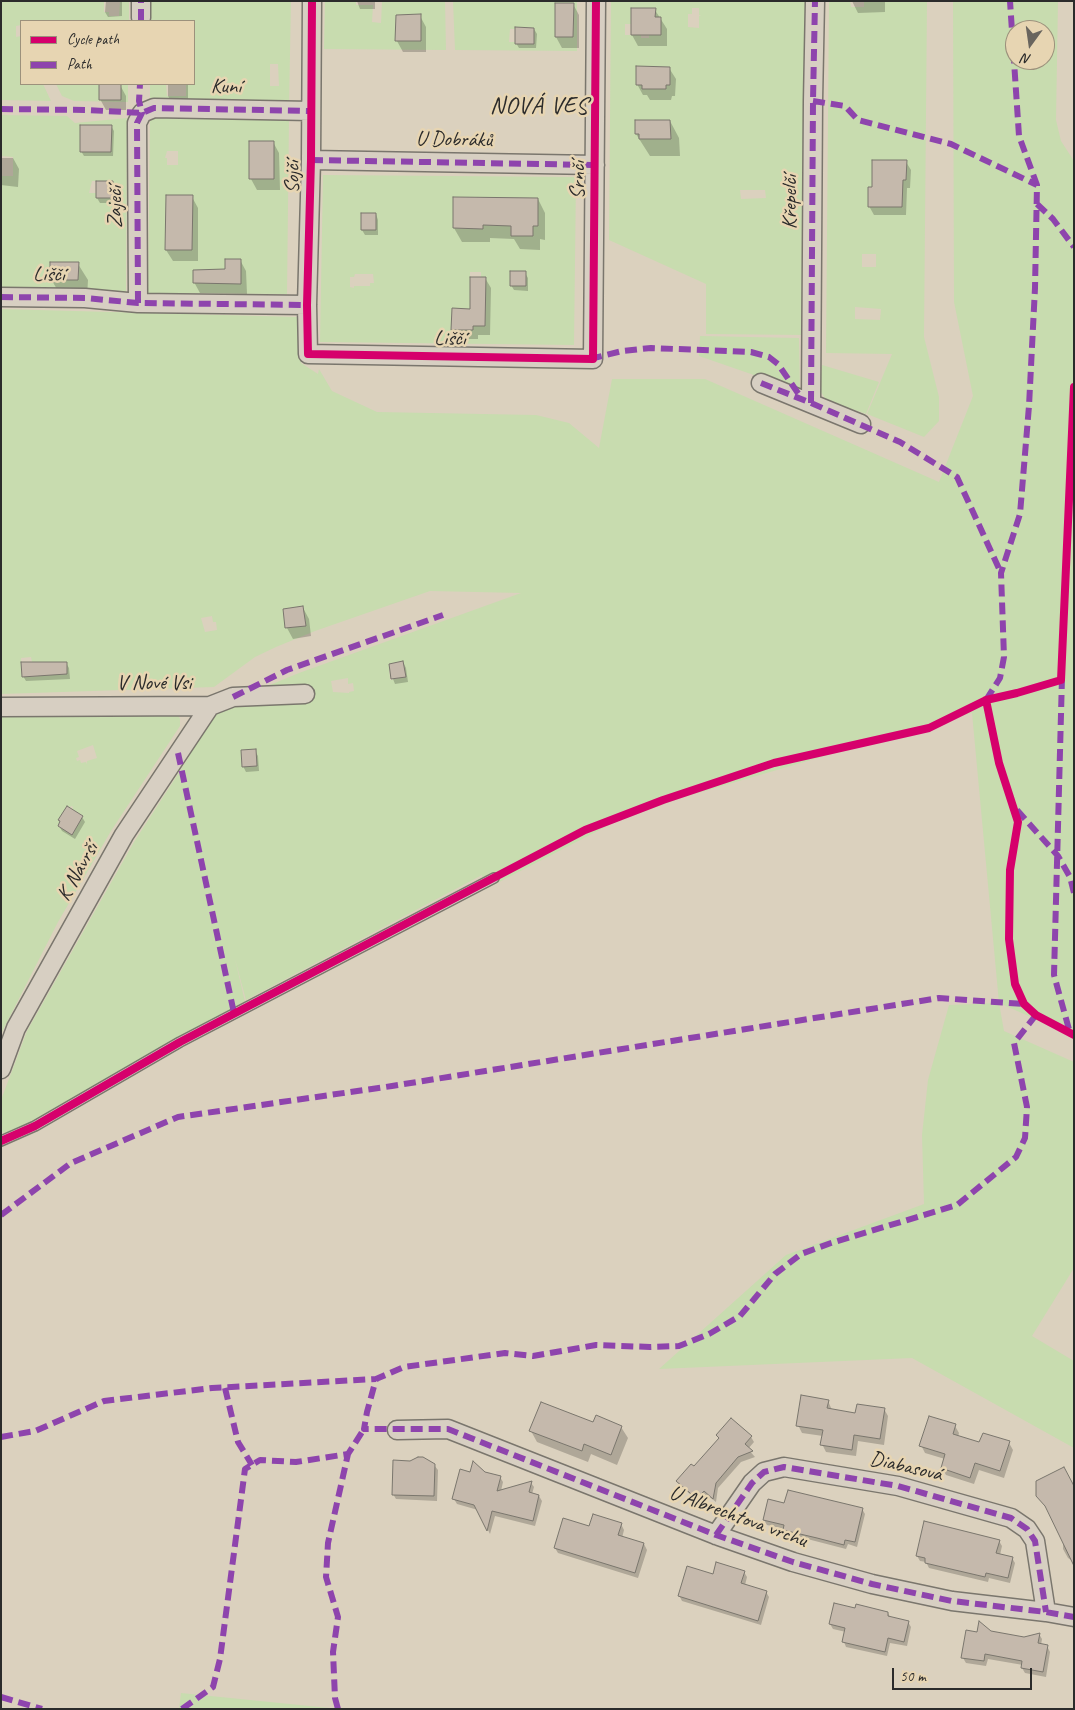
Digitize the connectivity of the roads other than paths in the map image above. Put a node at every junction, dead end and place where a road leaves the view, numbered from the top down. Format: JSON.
{"nodes":[{"id":1,"x":312,"y":1,"type":"edge"},
{"id":2,"x":596,"y":1,"type":"edge"},
{"id":3,"x":815,"y":1,"type":"edge"},
{"id":4,"x":311,"y":111,"type":"junction"},
{"id":5,"x":142,"y":113,"type":"joint"},
{"id":6,"x":311,"y":160,"type":"junction"},
{"id":7,"x":595,"y":165,"type":"junction"},
{"id":8,"x":1,"y":297,"type":"edge"},
{"id":9,"x":138,"y":303,"type":"junction"},
{"id":10,"x":307,"y":306,"type":"junction"},
{"id":11,"x":308,"y":354,"type":"joint"},
{"id":12,"x":592,"y":359,"type":"joint"},
{"id":13,"x":761,"y":383,"type":"dead end"},
{"id":14,"x":811,"y":403,"type":"junction"},
{"id":15,"x":861,"y":424,"type":"dead end"},
{"id":16,"x":305,"y":694,"type":"dead end"},
{"id":17,"x":210,"y":706,"type":"junction"},
{"id":18,"x":1,"y":707,"type":"edge"},
{"id":19,"x":494,"y":878,"type":"dead end"},
{"id":20,"x":1,"y":1069,"type":"edge"},
{"id":21,"x":1,"y":1140,"type":"edge"},
{"id":22,"x":397,"y":1430,"type":"dead end"},
{"id":23,"x":716,"y":1535,"type":"junction"},
{"id":24,"x":1046,"y":1612,"type":"junction"},
{"id":25,"x":1074,"y":1616,"type":"edge"}],
"edges":[{"from":1,"to":4,"type":"street","name":"Sojčí"},
{"from":2,"to":7,"type":"street","name":"Srnčí"},
{"from":3,"to":14,"type":"street","name":"Křepelčí"},
{"from":4,"to":5,"type":"street","name":"Kuní"},
{"from":4,"to":6,"type":"street","name":"Sojčí"},
{"from":5,"to":9,"type":"street","name":"Zaječí"},
{"from":6,"to":7,"type":"street","name":"U Dobráků"},
{"from":6,"to":10,"type":"street","name":"Sojčí"},
{"from":7,"to":12,"type":"street","name":"Srnčí"},
{"from":8,"to":9,"type":"street","name":"Liščí"},
{"from":9,"to":10,"type":"street","name":"Liščí"},
{"from":10,"to":11,"type":"street","name":"Sojčí"},
{"from":11,"to":12,"type":"street","name":"Liščí"},
{"from":13,"to":14,"type":"street"},
{"from":14,"to":15,"type":"street"},
{"from":16,"to":17,"type":"street","name":"V Nové Vsi"},
{"from":17,"to":18,"type":"street","name":"V Nové Vsi"},
{"from":17,"to":20,"type":"street","name":"K Návrší"},
{"from":19,"to":21,"type":"lane"},
{"from":22,"to":23,"type":"street","name":"U Albrechtova vrchu"},
{"from":23,"to":24,"type":"street","name":"U Albrechtova vrchu"},
{"from":23,"to":24,"type":"street","name":"Diabasová"},
{"from":24,"to":25,"type":"street","name":"U Albrechtova vrchu"}]}
